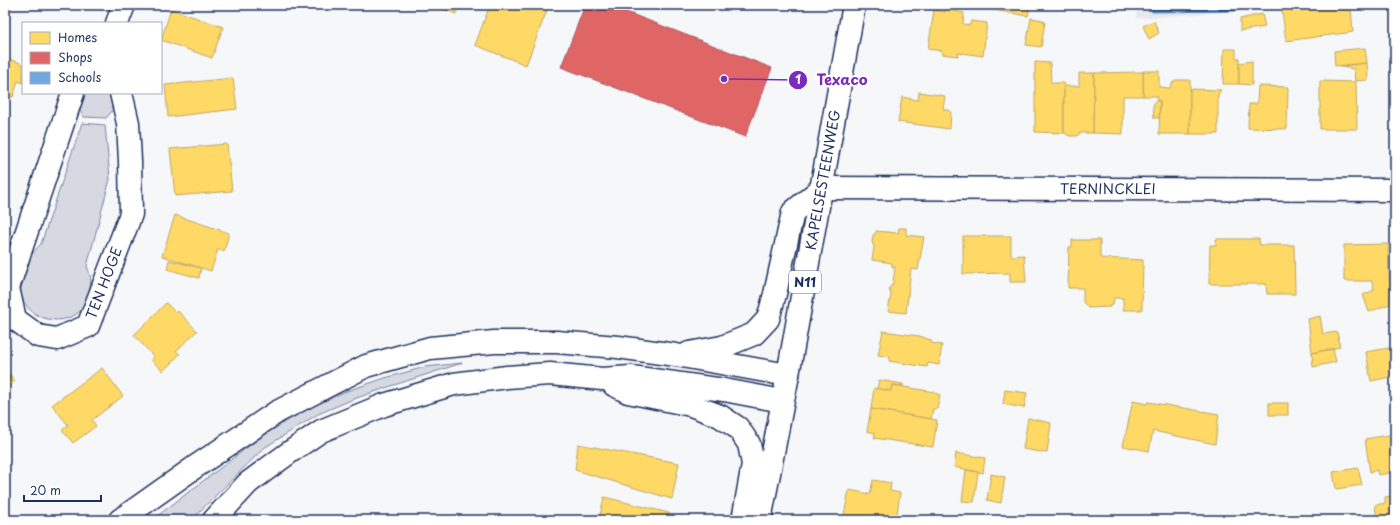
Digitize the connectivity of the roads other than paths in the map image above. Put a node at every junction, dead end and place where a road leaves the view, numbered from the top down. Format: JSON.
{"nodes":[{"id":1,"x":124,"y":5,"type":"edge"},
{"id":2,"x":854,"y":5,"type":"edge"},
{"id":3,"x":118,"y":22,"type":"edge"},
{"id":4,"x":73,"y":94,"type":"edge"},
{"id":5,"x":121,"y":94,"type":"edge"},
{"id":6,"x":822,"y":188,"type":"junction"},
{"id":7,"x":1395,"y":190,"type":"edge"},
{"id":8,"x":676,"y":355,"type":"junction"},
{"id":9,"x":788,"y":375,"type":"junction"},
{"id":10,"x":602,"y":379,"type":"junction"},
{"id":11,"x":782,"y":401,"type":"junction"},
{"id":12,"x":120,"y":520,"type":"edge"},
{"id":13,"x":214,"y":520,"type":"edge"},
{"id":14,"x":743,"y":520,"type":"edge"},
{"id":15,"x":760,"y":520,"type":"edge"}],
"edges":[{"from":1,"to":3,"type":"main road"},
{"from":2,"to":6,"type":"main road","name":"KAPELSESTEENWEG","number":"N11"},
{"from":4,"to":5,"type":"main road","name":"TEN HOGE"},
{"from":6,"to":7,"type":"main road","name":"TERNINCKLEI"},
{"from":6,"to":8,"type":"main road"},
{"from":6,"to":9,"type":"main road","name":"KAPELSESTEENWEG","number":"N11"},
{"from":8,"to":9,"type":"main road"},
{"from":8,"to":12,"type":"main road"},
{"from":9,"to":11,"type":"main road","name":"KAPELSESTEENWEG","number":"N11"},
{"from":10,"to":11,"type":"main road"},
{"from":10,"to":13,"type":"main road"},
{"from":10,"to":14,"type":"main road"},
{"from":11,"to":15,"type":"main road","name":"KAPELSESTEENWEG","number":"N11"}]}
